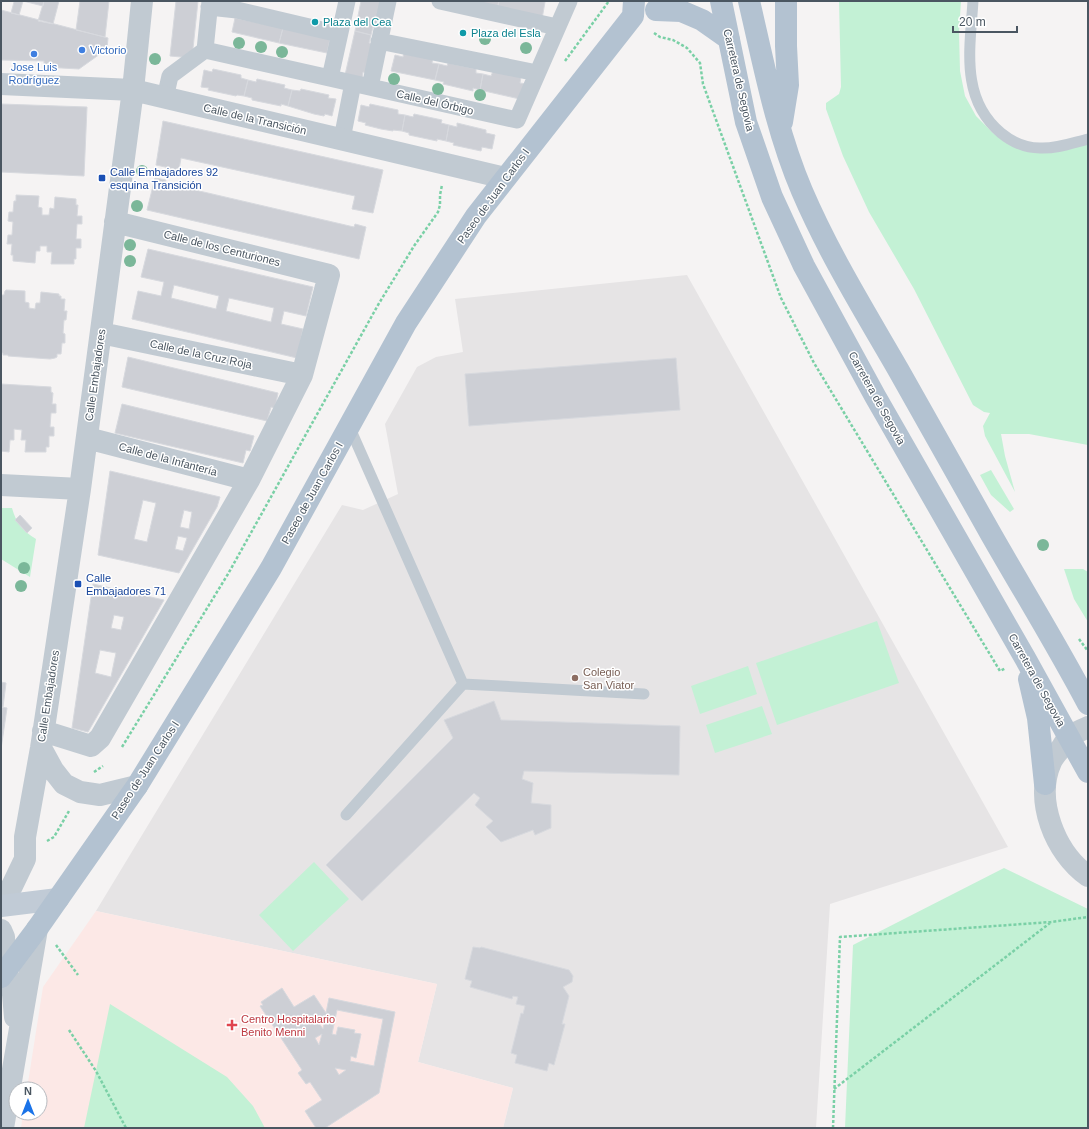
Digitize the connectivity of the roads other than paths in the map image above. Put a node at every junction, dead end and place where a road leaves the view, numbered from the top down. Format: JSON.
{"nodes":[{"id":1,"x":142,"y":1,"type":"edge"},
{"id":2,"x":347,"y":1,"type":"edge"},
{"id":3,"x":388,"y":1,"type":"edge"},
{"id":4,"x":440,"y":1,"type":"edge"},
{"id":5,"x":569,"y":1,"type":"edge"},
{"id":6,"x":721,"y":1,"type":"edge"},
{"id":7,"x":749,"y":1,"type":"edge"},
{"id":8,"x":786,"y":1,"type":"edge"},
{"id":9,"x":973,"y":1,"type":"edge"},
{"id":10,"x":209,"y":4,"type":"edge"},
{"id":11,"x":666,"y":6,"type":"edge"},
{"id":12,"x":634,"y":9,"type":"edge"},
{"id":13,"x":557,"y":27,"type":"junction"},
{"id":14,"x":339,"y":34,"type":"junction"},
{"id":15,"x":729,"y":39,"type":"junction"},
{"id":16,"x":379,"y":41,"type":"junction"},
{"id":17,"x":205,"y":50,"type":"junction"},
{"id":18,"x":537,"y":73,"type":"junction"},
{"id":19,"x":330,"y":78,"type":"junction"},
{"id":20,"x":353,"y":83,"type":"junction"},
{"id":21,"x":1,"y":84,"type":"edge"},
{"id":22,"x":370,"y":87,"type":"junction"},
{"id":23,"x":133,"y":90,"type":"junction"},
{"id":24,"x":165,"y":98,"type":"junction"},
{"id":25,"x":780,"y":131,"type":"junction"},
{"id":26,"x":342,"y":139,"type":"junction"},
{"id":27,"x":1088,"y":139,"type":"edge"},
{"id":28,"x":505,"y":178,"type":"junction"},
{"id":29,"x":115,"y":222,"type":"junction"},
{"id":30,"x":101,"y":333,"type":"junction"},
{"id":31,"x":302,"y":375,"type":"junction"},
{"id":32,"x":349,"y":426,"type":"junction"},
{"id":33,"x":87,"y":438,"type":"junction"},
{"id":34,"x":249,"y":480,"type":"junction"},
{"id":35,"x":1,"y":485,"type":"edge"},
{"id":36,"x":80,"y":489,"type":"junction"},
{"id":37,"x":1025,"y":658,"type":"junction"},
{"id":38,"x":463,"y":684,"type":"junction"},
{"id":39,"x":644,"y":694,"type":"dead end"},
{"id":40,"x":1088,"y":704,"type":"edge"},
{"id":41,"x":1088,"y":727,"type":"edge"},
{"id":42,"x":1069,"y":737,"type":"junction"},
{"id":43,"x":42,"y":739,"type":"junction"},
{"id":44,"x":1088,"y":772,"type":"edge"},
{"id":45,"x":1045,"y":784,"type":"junction"},
{"id":46,"x":137,"y":786,"type":"junction"},
{"id":47,"x":346,"y":815,"type":"dead end"},
{"id":48,"x":1088,"y":876,"type":"edge"},
{"id":49,"x":58,"y":899,"type":"junction"},
{"id":50,"x":1,"y":901,"type":"edge"},
{"id":51,"x":1,"y":906,"type":"edge"},
{"id":52,"x":38,"y":927,"type":"junction"},
{"id":53,"x":1,"y":930,"type":"edge"},
{"id":54,"x":4,"y":974,"type":"edge"},
{"id":55,"x":17,"y":1046,"type":"junction"},
{"id":56,"x":4,"y":1128,"type":"edge"}],
"edges":[{"from":1,"to":23,"type":"street","name":"Calle Embajadores"},
{"from":2,"to":14,"type":"street"},
{"from":3,"to":16,"type":"street"},
{"from":4,"to":13,"type":"street"},
{"from":5,"to":13,"type":"street"},
{"from":6,"to":15,"type":"main road","name":"Carretera de Segovia"},
{"from":7,"to":25,"type":"main road"},
{"from":8,"to":25,"type":"main road"},
{"from":9,"to":27,"type":"lane"},
{"from":10,"to":14,"type":"street"},
{"from":10,"to":17,"type":"street"},
{"from":11,"to":12,"type":"main road","name":"Paseo de Juan Carlos I"},
{"from":11,"to":15,"type":"main road","name":"Paseo de Juan Carlos I"},
{"from":12,"to":28,"type":"main road","name":"Paseo de Juan Carlos I"},
{"from":13,"to":18,"type":"street"},
{"from":14,"to":19,"type":"street"},
{"from":15,"to":37,"type":"main road","name":"Carretera de Segovia"},
{"from":16,"to":18,"type":"street"},
{"from":16,"to":22,"type":"street"},
{"from":17,"to":19,"type":"street","name":"Calle del Órbigo"},
{"from":17,"to":24,"type":"street"},
{"from":18,"to":22,"type":"street","name":"Calle del Órbigo"},
{"from":19,"to":20,"type":"street","name":"Calle del Órbigo"},
{"from":20,"to":22,"type":"street","name":"Calle del Órbigo"},
{"from":20,"to":26,"type":"street"},
{"from":21,"to":23,"type":"street","name":"Calle de la Transición"},
{"from":23,"to":24,"type":"street","name":"Calle de la Transición"},
{"from":23,"to":29,"type":"street","name":"Calle Embajadores"},
{"from":24,"to":26,"type":"street","name":"Calle de la Transición"},
{"from":25,"to":40,"type":"main road"},
{"from":26,"to":28,"type":"street","name":"Calle de la Transición"},
{"from":28,"to":32,"type":"main road","name":"Paseo de Juan Carlos I"},
{"from":29,"to":30,"type":"street","name":"Calle Embajadores"},
{"from":29,"to":31,"type":"street","name":"Calle de los Centuriones"},
{"from":30,"to":31,"type":"street","name":"Calle de la Cruz Roja"},
{"from":30,"to":33,"type":"street","name":"Calle Embajadores"},
{"from":31,"to":34,"type":"street"},
{"from":32,"to":38,"type":"lane"},
{"from":32,"to":46,"type":"main road","name":"Paseo de Juan Carlos I"},
{"from":33,"to":34,"type":"street","name":"Calle de la Infantería"},
{"from":33,"to":36,"type":"street","name":"Calle Embajadores"},
{"from":34,"to":43,"type":"street"},
{"from":35,"to":36,"type":"street"},
{"from":36,"to":43,"type":"street","name":"Calle Embajadores"},
{"from":37,"to":42,"type":"main road","name":"Carretera de Segovia"},
{"from":37,"to":45,"type":"main road"},
{"from":38,"to":39,"type":"lane"},
{"from":38,"to":47,"type":"lane"},
{"from":41,"to":42,"type":"street"},
{"from":42,"to":44,"type":"main road","name":"Carretera de Segovia"},
{"from":42,"to":45,"type":"street"},
{"from":43,"to":46,"type":"street","name":"Calle Embajadores"},
{"from":43,"to":50,"type":"street","name":"Calle Embajadores"},
{"from":45,"to":48,"type":"street"},
{"from":46,"to":49,"type":"main road","name":"Paseo de Juan Carlos I"},
{"from":49,"to":51,"type":"main road"},
{"from":49,"to":52,"type":"main road","name":"Paseo de Juan Carlos I"},
{"from":52,"to":54,"type":"main road","name":"Paseo de Juan Carlos I"},
{"from":52,"to":55,"type":"street"},
{"from":53,"to":54,"type":"street"},
{"from":54,"to":55,"type":"street"},
{"from":55,"to":56,"type":"street"}]}
